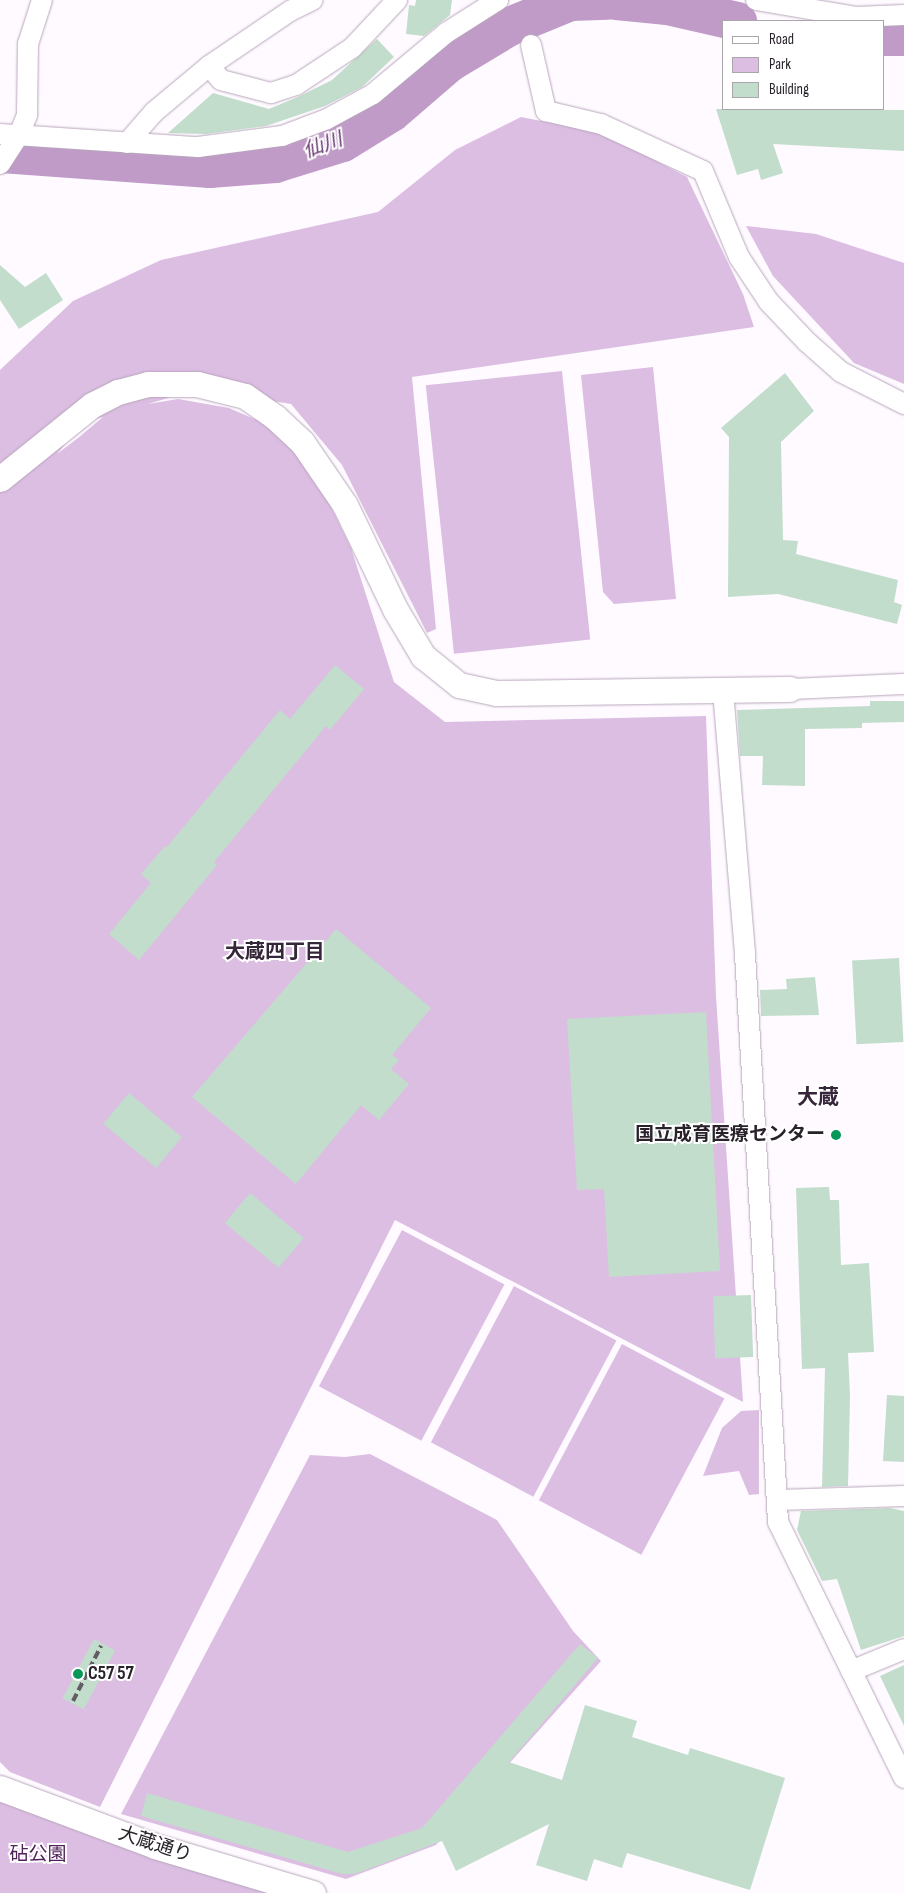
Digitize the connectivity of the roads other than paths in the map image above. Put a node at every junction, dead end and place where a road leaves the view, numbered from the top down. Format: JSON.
{"nodes":[{"id":1,"x":42,"y":0,"type":"edge"},
{"id":2,"x":313,"y":0,"type":"edge"},
{"id":3,"x":397,"y":0,"type":"edge"},
{"id":4,"x":498,"y":0,"type":"edge"},
{"id":5,"x":756,"y":0,"type":"edge"},
{"id":6,"x":904,"y":15,"type":"edge"},
{"id":7,"x":531,"y":45,"type":"dead end"},
{"id":8,"x":209,"y":66,"type":"junction"},
{"id":9,"x":9,"y":134,"type":"edge"},
{"id":10,"x":127,"y":143,"type":"junction"},
{"id":11,"x":0,"y":164,"type":"edge"},
{"id":12,"x":904,"y":404,"type":"edge"},
{"id":13,"x":0,"y":480,"type":"edge"},
{"id":14,"x":904,"y":684,"type":"edge"},
{"id":15,"x":790,"y":689,"type":"joint"},
{"id":16,"x":723,"y":691,"type":"junction"},
{"id":17,"x":904,"y":1496,"type":"edge"},
{"id":18,"x":778,"y":1500,"type":"junction"},
{"id":19,"x":904,"y":1649,"type":"edge"},
{"id":20,"x":851,"y":1671,"type":"junction"},
{"id":21,"x":904,"y":1778,"type":"edge"},
{"id":22,"x":0,"y":1788,"type":"edge"},
{"id":23,"x":312,"y":1893,"type":"edge"}],
"edges":[{"from":1,"to":9,"type":"street"},
{"from":2,"to":8,"type":"street"},
{"from":3,"to":8,"type":"street"},
{"from":4,"to":10,"type":"street"},
{"from":5,"to":6,"type":"street"},
{"from":7,"to":12,"type":"street"},
{"from":8,"to":10,"type":"street"},
{"from":9,"to":10,"type":"street"},
{"from":9,"to":11,"type":"street"},
{"from":13,"to":16,"type":"street"},
{"from":14,"to":15,"type":"street"},
{"from":15,"to":16,"type":"street"},
{"from":16,"to":18,"type":"street"},
{"from":17,"to":18,"type":"street"},
{"from":18,"to":20,"type":"street"},
{"from":19,"to":20,"type":"street"},
{"from":20,"to":21,"type":"street"},
{"from":22,"to":23,"type":"street","name":"大蔵通り"}]}
